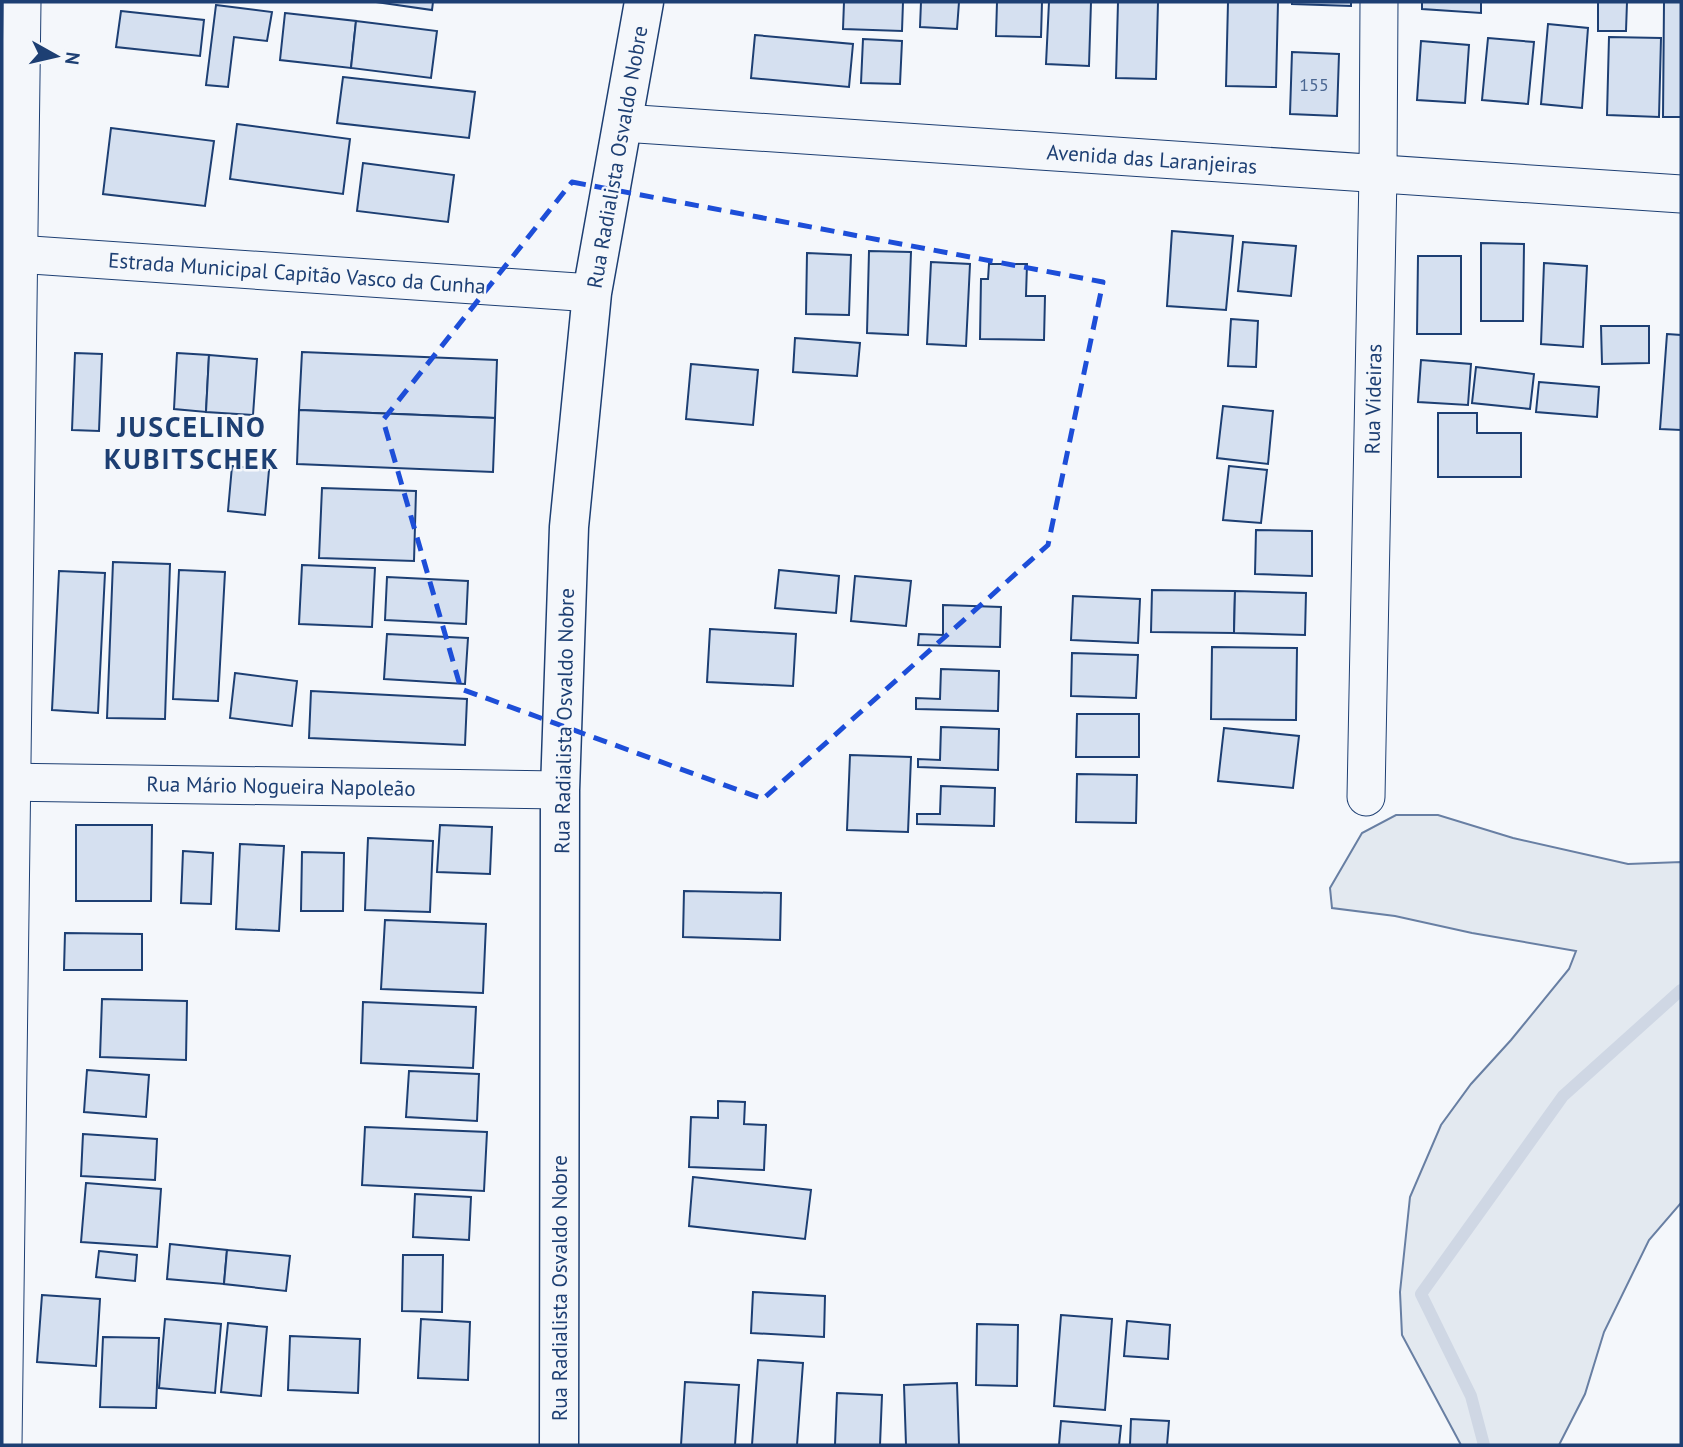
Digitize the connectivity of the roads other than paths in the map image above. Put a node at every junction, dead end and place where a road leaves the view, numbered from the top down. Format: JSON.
{"nodes":[{"id":1,"x":22,"y":2,"type":"edge"},
{"id":2,"x":644,"y":2,"type":"edge"},
{"id":3,"x":1378,"y":2,"type":"edge"},
{"id":4,"x":623,"y":123,"type":"junction"},
{"id":5,"x":1378,"y":174,"type":"junction"},
{"id":6,"x":1681,"y":194,"type":"edge"},
{"id":7,"x":10,"y":253,"type":"edge"},
{"id":8,"x":592,"y":293,"type":"junction"},
{"id":9,"x":7,"y":782,"type":"edge"},
{"id":10,"x":560,"y":790,"type":"junction"},
{"id":11,"x":1366,"y":797,"type":"dead end"},
{"id":12,"x":3,"y":1445,"type":"edge"},
{"id":13,"x":559,"y":1445,"type":"edge"}],
"edges":[{"from":1,"to":7,"type":"street"},
{"from":2,"to":4,"type":"street","name":"Rua Radialista Osvaldo Nobre"},
{"from":3,"to":5,"type":"street","name":"Rua Videiras"},
{"from":4,"to":5,"type":"street","name":"Avenida das Laranjeiras"},
{"from":4,"to":8,"type":"street","name":"Rua Radialista Osvaldo Nobre"},
{"from":5,"to":6,"type":"street","name":"Avenida das Laranjeiras"},
{"from":5,"to":11,"type":"street","name":"Rua Videiras"},
{"from":7,"to":8,"type":"street","name":"Estrada Municipal Capitão Vasco da Cunha"},
{"from":7,"to":9,"type":"street"},
{"from":8,"to":10,"type":"street","name":"Rua Radialista Osvaldo Nobre"},
{"from":9,"to":10,"type":"street","name":"Rua Mário Nogueira Napoleão"},
{"from":9,"to":12,"type":"street"},
{"from":10,"to":13,"type":"street","name":"Rua Radialista Osvaldo Nobre"}]}
